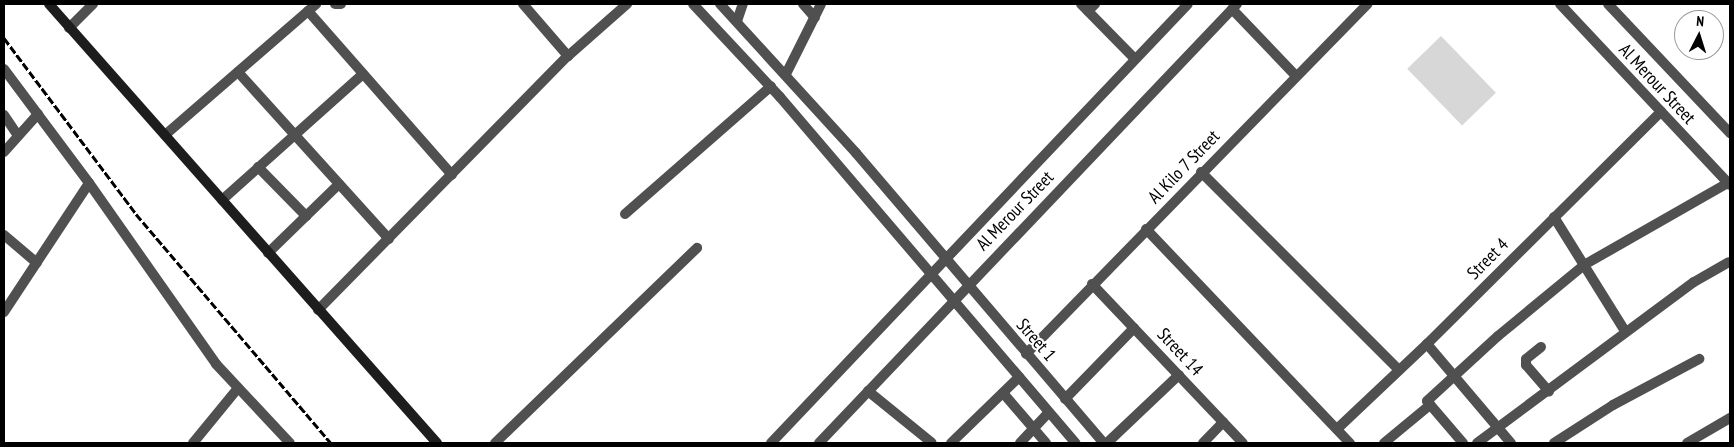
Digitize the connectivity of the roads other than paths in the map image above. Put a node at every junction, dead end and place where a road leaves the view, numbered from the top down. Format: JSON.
{"nodes":[{"id":1,"x":49,"y":4,"type":"edge"},
{"id":2,"x":93,"y":4,"type":"edge"},
{"id":3,"x":335,"y":4,"type":"edge"},
{"id":4,"x":341,"y":4,"type":"edge"},
{"id":5,"x":523,"y":4,"type":"edge"},
{"id":6,"x":627,"y":4,"type":"edge"},
{"id":7,"x":693,"y":4,"type":"edge"},
{"id":8,"x":720,"y":4,"type":"edge"},
{"id":9,"x":743,"y":4,"type":"edge"},
{"id":10,"x":803,"y":4,"type":"edge"},
{"id":11,"x":821,"y":4,"type":"edge"},
{"id":12,"x":1188,"y":4,"type":"edge"},
{"id":13,"x":1560,"y":4,"type":"edge"},
{"id":14,"x":1608,"y":4,"type":"edge"},
{"id":15,"x":1088,"y":6,"type":"edge"},
{"id":16,"x":1235,"y":6,"type":"edge"},
{"id":17,"x":1361,"y":6,"type":"edge"},
{"id":18,"x":312,"y":7,"type":"edge"},
{"id":19,"x":815,"y":18,"type":"junction"},
{"id":20,"x":737,"y":21,"type":"junction"},
{"id":21,"x":69,"y":28,"type":"junction"},
{"id":22,"x":568,"y":56,"type":"junction"},
{"id":23,"x":1135,"y":59,"type":"junction"},
{"id":24,"x":4,"y":69,"type":"edge"},
{"id":25,"x":238,"y":72,"type":"junction"},
{"id":26,"x":363,"y":74,"type":"junction"},
{"id":27,"x":786,"y":74,"type":"junction"},
{"id":28,"x":1296,"y":76,"type":"junction"},
{"id":29,"x":771,"y":86,"type":"junction"},
{"id":30,"x":1662,"y":112,"type":"junction"},
{"id":31,"x":38,"y":114,"type":"junction"},
{"id":32,"x":4,"y":115,"type":"edge"},
{"id":33,"x":1730,"y":133,"type":"edge"},
{"id":34,"x":165,"y":135,"type":"junction"},
{"id":35,"x":294,"y":135,"type":"junction"},
{"id":36,"x":18,"y":136,"type":"junction"},
{"id":37,"x":4,"y":152,"type":"edge"},
{"id":38,"x":258,"y":167,"type":"junction"},
{"id":39,"x":1200,"y":172,"type":"junction"},
{"id":40,"x":452,"y":175,"type":"junction"},
{"id":41,"x":90,"y":183,"type":"junction"},
{"id":42,"x":339,"y":184,"type":"junction"},
{"id":43,"x":1729,"y":185,"type":"edge"},
{"id":44,"x":222,"y":200,"type":"junction"},
{"id":45,"x":624,"y":214,"type":"dead end"},
{"id":46,"x":306,"y":216,"type":"junction"},
{"id":47,"x":1554,"y":217,"type":"junction"},
{"id":48,"x":1146,"y":229,"type":"junction"},
{"id":49,"x":4,"y":235,"type":"edge"},
{"id":50,"x":389,"y":239,"type":"junction"},
{"id":51,"x":697,"y":248,"type":"dead end"},
{"id":52,"x":1730,"y":251,"type":"edge"},
{"id":53,"x":268,"y":252,"type":"junction"},
{"id":54,"x":945,"y":258,"type":"junction"},
{"id":55,"x":37,"y":263,"type":"junction"},
{"id":56,"x":1730,"y":264,"type":"edge"},
{"id":57,"x":1584,"y":265,"type":"junction"},
{"id":58,"x":930,"y":274,"type":"junction"},
{"id":59,"x":1092,"y":284,"type":"junction"},
{"id":60,"x":967,"y":285,"type":"junction"},
{"id":61,"x":7,"y":300,"type":"edge"},
{"id":62,"x":952,"y":301,"type":"junction"},
{"id":63,"x":318,"y":310,"type":"junction"},
{"id":64,"x":4,"y":312,"type":"edge"},
{"id":65,"x":1134,"y":328,"type":"junction"},
{"id":66,"x":1625,"y":331,"type":"junction"},
{"id":67,"x":1427,"y":344,"type":"junction"},
{"id":68,"x":1542,"y":347,"type":"dead end"},
{"id":69,"x":1026,"y":354,"type":"junction"},
{"id":70,"x":1699,"y":359,"type":"dead end"},
{"id":71,"x":1400,"y":370,"type":"junction"},
{"id":72,"x":1179,"y":375,"type":"junction"},
{"id":73,"x":1455,"y":376,"type":"junction"},
{"id":74,"x":1019,"y":377,"type":"junction"},
{"id":75,"x":238,"y":388,"type":"junction"},
{"id":76,"x":868,"y":391,"type":"junction"},
{"id":77,"x":1549,"y":391,"type":"junction"},
{"id":78,"x":1003,"y":393,"type":"junction"},
{"id":79,"x":1065,"y":399,"type":"junction"},
{"id":80,"x":1430,"y":405,"type":"junction"},
{"id":81,"x":1049,"y":412,"type":"junction"},
{"id":82,"x":1730,"y":418,"type":"edge"},
{"id":83,"x":1223,"y":422,"type":"junction"},
{"id":84,"x":1337,"y":428,"type":"junction"},
{"id":85,"x":1499,"y":428,"type":"junction"},
{"id":86,"x":1034,"y":429,"type":"junction"},
{"id":87,"x":193,"y":443,"type":"edge"},
{"id":88,"x":290,"y":443,"type":"edge"},
{"id":89,"x":437,"y":443,"type":"edge"},
{"id":90,"x":495,"y":443,"type":"edge"},
{"id":91,"x":771,"y":443,"type":"edge"},
{"id":92,"x":819,"y":443,"type":"edge"},
{"id":93,"x":932,"y":443,"type":"edge"},
{"id":94,"x":952,"y":443,"type":"edge"},
{"id":95,"x":1020,"y":443,"type":"edge"},
{"id":96,"x":1046,"y":443,"type":"edge"},
{"id":97,"x":1076,"y":443,"type":"edge"},
{"id":98,"x":1106,"y":443,"type":"edge"},
{"id":99,"x":1203,"y":443,"type":"edge"},
{"id":100,"x":1243,"y":443,"type":"edge"},
{"id":101,"x":1350,"y":443,"type":"edge"},
{"id":102,"x":1384,"y":443,"type":"edge"},
{"id":103,"x":1463,"y":443,"type":"edge"},
{"id":104,"x":1477,"y":443,"type":"edge"},
{"id":105,"x":1511,"y":443,"type":"edge"},
{"id":106,"x":1554,"y":443,"type":"edge"},
{"id":107,"x":1686,"y":443,"type":"edge"}],
"edges":[{"from":1,"to":21,"type":"street"},
{"from":2,"to":21,"type":"street"},
{"from":3,"to":4,"type":"street"},
{"from":5,"to":22,"type":"street"},
{"from":6,"to":22,"type":"street"},
{"from":7,"to":29,"type":"street"},
{"from":8,"to":20,"type":"street","name":"Street 1"},
{"from":9,"to":20,"type":"street"},
{"from":10,"to":19,"type":"street"},
{"from":11,"to":19,"type":"street"},
{"from":12,"to":23,"type":"street","name":"Al Merour Street"},
{"from":13,"to":30,"type":"street","name":"Al Merour Street"},
{"from":14,"to":33,"type":"street","name":"Al Merour Street"},
{"from":15,"to":23,"type":"street"},
{"from":16,"to":28,"type":"street"},
{"from":16,"to":60,"type":"street","name":"Al Merour Street"},
{"from":17,"to":28,"type":"street","name":"Al Kilo 7 Street"},
{"from":18,"to":25,"type":"street"},
{"from":18,"to":26,"type":"street"},
{"from":19,"to":27,"type":"street"},
{"from":20,"to":27,"type":"street","name":"Street 1"},
{"from":21,"to":34,"type":"street"},
{"from":22,"to":40,"type":"street"},
{"from":23,"to":54,"type":"street","name":"Al Merour Street"},
{"from":24,"to":31,"type":"street"},
{"from":25,"to":34,"type":"street"},
{"from":25,"to":35,"type":"street"},
{"from":26,"to":35,"type":"street"},
{"from":26,"to":40,"type":"street"},
{"from":27,"to":54,"type":"street","name":"Street 1"},
{"from":28,"to":39,"type":"street","name":"Al Kilo 7 Street"},
{"from":29,"to":45,"type":"street"},
{"from":29,"to":58,"type":"street"},
{"from":30,"to":43,"type":"street","name":"Al Merour Street"},
{"from":30,"to":47,"type":"street","name":"Street 4"},
{"from":31,"to":36,"type":"street"},
{"from":31,"to":41,"type":"street"},
{"from":32,"to":36,"type":"street"},
{"from":34,"to":44,"type":"street"},
{"from":35,"to":38,"type":"street"},
{"from":35,"to":42,"type":"street"},
{"from":36,"to":37,"type":"street"},
{"from":38,"to":44,"type":"street"},
{"from":38,"to":46,"type":"street"},
{"from":39,"to":48,"type":"street","name":"Al Kilo 7 Street"},
{"from":39,"to":71,"type":"street"},
{"from":40,"to":50,"type":"street"},
{"from":41,"to":55,"type":"street"},
{"from":41,"to":75,"type":"street"},
{"from":42,"to":46,"type":"street"},
{"from":42,"to":50,"type":"street"},
{"from":43,"to":57,"type":"street"},
{"from":44,"to":53,"type":"street"},
{"from":46,"to":53,"type":"street"},
{"from":47,"to":57,"type":"street"},
{"from":47,"to":67,"type":"street","name":"Street 4"},
{"from":48,"to":59,"type":"street","name":"Al Kilo 7 Street"},
{"from":48,"to":84,"type":"street"},
{"from":49,"to":55,"type":"street"},
{"from":50,"to":63,"type":"street"},
{"from":51,"to":90,"type":"street"},
{"from":52,"to":56,"type":"street"},
{"from":53,"to":63,"type":"street"},
{"from":54,"to":58,"type":"street","name":"Al Merour Street"},
{"from":54,"to":60,"type":"street","name":"Street 1"},
{"from":55,"to":61,"type":"street"},
{"from":56,"to":66,"type":"street"},
{"from":57,"to":66,"type":"street"},
{"from":57,"to":73,"type":"street"},
{"from":58,"to":62,"type":"street"},
{"from":58,"to":91,"type":"street","name":"Al Merour Street"},
{"from":59,"to":65,"type":"street","name":"Street 14"},
{"from":59,"to":69,"type":"street","name":"Al Kilo 7 Street"},
{"from":60,"to":62,"type":"street","name":"Al Merour Street"},
{"from":60,"to":69,"type":"street","name":"Street 1"},
{"from":61,"to":64,"type":"street"},
{"from":62,"to":74,"type":"street"},
{"from":62,"to":76,"type":"street","name":"Al Merour Street"},
{"from":63,"to":89,"type":"street"},
{"from":65,"to":72,"type":"street","name":"Street 14"},
{"from":65,"to":79,"type":"street"},
{"from":66,"to":77,"type":"street"},
{"from":67,"to":71,"type":"street","name":"Street 4"},
{"from":67,"to":73,"type":"street"},
{"from":68,"to":77,"type":"street"},
{"from":69,"to":79,"type":"street","name":"Street 1"},
{"from":70,"to":106,"type":"street"},
{"from":71,"to":84,"type":"street","name":"Street 4"},
{"from":72,"to":83,"type":"street","name":"Street 14"},
{"from":72,"to":98,"type":"street"},
{"from":73,"to":80,"type":"street"},
{"from":73,"to":85,"type":"street"},
{"from":74,"to":78,"type":"street"},
{"from":74,"to":81,"type":"street"},
{"from":75,"to":87,"type":"street"},
{"from":75,"to":88,"type":"street"},
{"from":76,"to":92,"type":"street","name":"Al Merour Street"},
{"from":76,"to":93,"type":"street"},
{"from":77,"to":85,"type":"street"},
{"from":78,"to":86,"type":"street"},
{"from":78,"to":94,"type":"street"},
{"from":79,"to":98,"type":"street","name":"Street 1"},
{"from":80,"to":102,"type":"street"},
{"from":80,"to":103,"type":"street"},
{"from":81,"to":86,"type":"street"},
{"from":81,"to":97,"type":"street"},
{"from":82,"to":107,"type":"street"},
{"from":83,"to":99,"type":"street"},
{"from":83,"to":100,"type":"street","name":"Street 14"},
{"from":84,"to":101,"type":"street"},
{"from":85,"to":104,"type":"street"},
{"from":85,"to":105,"type":"street"},
{"from":86,"to":95,"type":"street"},
{"from":86,"to":96,"type":"street"}]}
